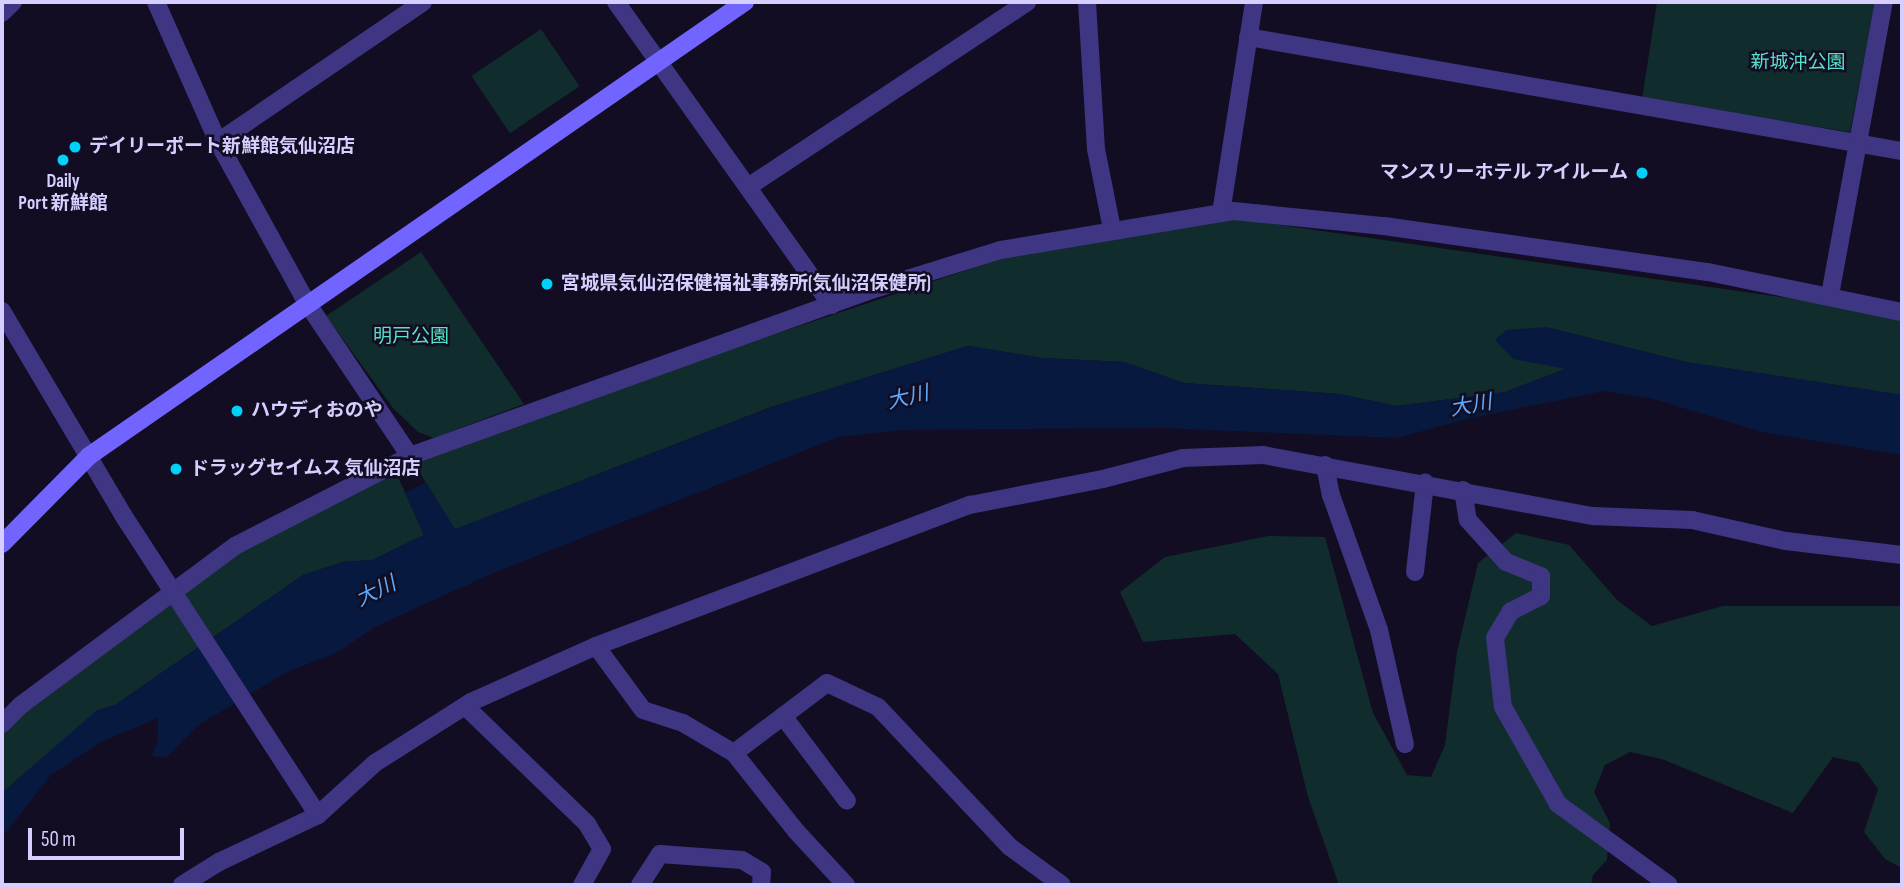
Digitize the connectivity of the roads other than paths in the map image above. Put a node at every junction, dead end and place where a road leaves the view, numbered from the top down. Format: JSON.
{"nodes":[{"id":1,"x":13,"y":2,"type":"edge"},
{"id":2,"x":156,"y":2,"type":"edge"},
{"id":3,"x":423,"y":2,"type":"edge"},
{"id":4,"x":616,"y":2,"type":"edge"},
{"id":5,"x":745,"y":2,"type":"edge"},
{"id":6,"x":1027,"y":2,"type":"edge"},
{"id":7,"x":1087,"y":2,"type":"edge"},
{"id":8,"x":1254,"y":2,"type":"edge"},
{"id":9,"x":1884,"y":2,"type":"edge"},
{"id":10,"x":2,"y":13,"type":"edge"},
{"id":11,"x":1248,"y":37,"type":"junction"},
{"id":12,"x":662,"y":61,"type":"junction"},
{"id":13,"x":219,"y":142,"type":"junction"},
{"id":14,"x":1858,"y":144,"type":"junction"},
{"id":15,"x":1902,"y":151,"type":"edge"},
{"id":16,"x":748,"y":187,"type":"junction"},
{"id":17,"x":1221,"y":213,"type":"junction"},
{"id":18,"x":1112,"y":229,"type":"junction"},
{"id":19,"x":1830,"y":295,"type":"junction"},
{"id":20,"x":307,"y":303,"type":"junction"},
{"id":21,"x":831,"y":305,"type":"junction"},
{"id":22,"x":2,"y":311,"type":"edge"},
{"id":23,"x":1902,"y":312,"type":"edge"},
{"id":24,"x":89,"y":456,"type":"junction"},
{"id":25,"x":410,"y":456,"type":"junction"},
{"id":26,"x":1325,"y":465,"type":"junction"},
{"id":27,"x":1425,"y":484,"type":"junction"},
{"id":28,"x":1462,"y":490,"type":"junction"},
{"id":29,"x":2,"y":544,"type":"edge"},
{"id":30,"x":1902,"y":555,"type":"edge"},
{"id":31,"x":1415,"y":572,"type":"dead end"},
{"id":32,"x":596,"y":646,"type":"junction"},
{"id":33,"x":465,"y":706,"type":"junction"},
{"id":34,"x":783,"y":716,"type":"junction"},
{"id":35,"x":2,"y":724,"type":"edge"},
{"id":36,"x":1405,"y":744,"type":"dead end"},
{"id":37,"x":734,"y":752,"type":"junction"},
{"id":38,"x":847,"y":801,"type":"dead end"},
{"id":39,"x":318,"y":815,"type":"junction"},
{"id":40,"x":182,"y":885,"type":"edge"},
{"id":41,"x":582,"y":885,"type":"edge"},
{"id":42,"x":640,"y":885,"type":"edge"},
{"id":43,"x":761,"y":885,"type":"edge"},
{"id":44,"x":846,"y":885,"type":"edge"},
{"id":45,"x":1062,"y":885,"type":"edge"},
{"id":46,"x":1669,"y":885,"type":"edge"}],
"edges":[{"from":1,"to":10,"type":"street"},
{"from":2,"to":13,"type":"street"},
{"from":3,"to":13,"type":"street"},
{"from":4,"to":12,"type":"street"},
{"from":5,"to":12,"type":"street"},
{"from":6,"to":16,"type":"street"},
{"from":7,"to":18,"type":"street"},
{"from":8,"to":11,"type":"street"},
{"from":9,"to":14,"type":"street"},
{"from":11,"to":14,"type":"street"},
{"from":11,"to":17,"type":"street"},
{"from":12,"to":16,"type":"street"},
{"from":12,"to":20,"type":"street"},
{"from":13,"to":20,"type":"street"},
{"from":14,"to":15,"type":"street"},
{"from":14,"to":19,"type":"street"},
{"from":16,"to":21,"type":"street"},
{"from":17,"to":18,"type":"street"},
{"from":17,"to":19,"type":"street"},
{"from":18,"to":21,"type":"street"},
{"from":19,"to":23,"type":"street"},
{"from":20,"to":24,"type":"street"},
{"from":20,"to":25,"type":"street"},
{"from":21,"to":25,"type":"street"},
{"from":22,"to":24,"type":"street"},
{"from":24,"to":29,"type":"street"},
{"from":24,"to":39,"type":"street","bridge":true},
{"from":25,"to":35,"type":"street"},
{"from":26,"to":27,"type":"street"},
{"from":26,"to":32,"type":"street"},
{"from":26,"to":36,"type":"street"},
{"from":27,"to":28,"type":"street"},
{"from":27,"to":31,"type":"street"},
{"from":28,"to":30,"type":"street"},
{"from":28,"to":46,"type":"street"},
{"from":32,"to":33,"type":"street"},
{"from":32,"to":37,"type":"street"},
{"from":33,"to":39,"type":"street"},
{"from":33,"to":41,"type":"street"},
{"from":34,"to":37,"type":"street"},
{"from":34,"to":38,"type":"street"},
{"from":34,"to":45,"type":"street"},
{"from":37,"to":44,"type":"street"},
{"from":39,"to":40,"type":"street"},
{"from":42,"to":43,"type":"street"}]}
